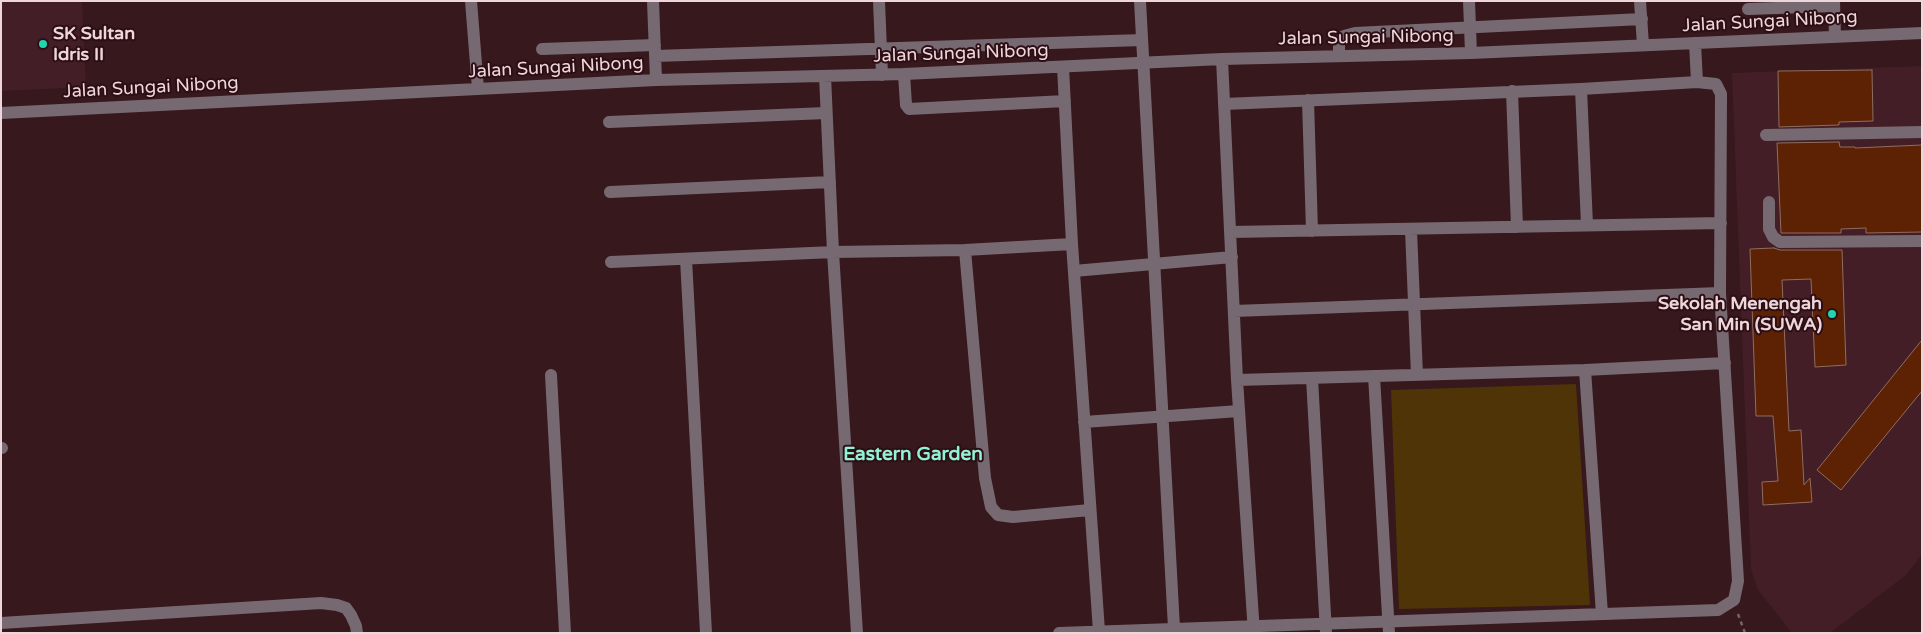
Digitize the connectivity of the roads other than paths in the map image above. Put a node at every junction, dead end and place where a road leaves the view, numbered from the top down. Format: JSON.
{"nodes":[{"id":1,"x":471,"y":1,"type":"edge"},
{"id":2,"x":653,"y":1,"type":"edge"},
{"id":3,"x":879,"y":1,"type":"edge"},
{"id":4,"x":1140,"y":1,"type":"edge"},
{"id":5,"x":1469,"y":1,"type":"edge"},
{"id":6,"x":1640,"y":1,"type":"edge"},
{"id":7,"x":1834,"y":4,"type":"edge"},
{"id":8,"x":1748,"y":8,"type":"dead end"},
{"id":9,"x":1642,"y":18,"type":"junction"},
{"id":10,"x":1470,"y":28,"type":"junction"},
{"id":11,"x":1922,"y":33,"type":"edge"},
{"id":12,"x":1835,"y":36,"type":"junction"},
{"id":13,"x":1142,"y":40,"type":"junction"},
{"id":14,"x":1695,"y":43,"type":"junction"},
{"id":15,"x":1644,"y":45,"type":"junction"},
{"id":16,"x":542,"y":49,"type":"dead end"},
{"id":17,"x":881,"y":49,"type":"junction"},
{"id":18,"x":655,"y":51,"type":"junction"},
{"id":19,"x":1471,"y":53,"type":"junction"},
{"id":20,"x":1339,"y":56,"type":"junction"},
{"id":21,"x":1222,"y":59,"type":"junction"},
{"id":22,"x":1143,"y":62,"type":"junction"},
{"id":23,"x":1063,"y":67,"type":"junction"},
{"id":24,"x":882,"y":74,"type":"junction"},
{"id":25,"x":904,"y":74,"type":"junction"},
{"id":26,"x":825,"y":76,"type":"junction"},
{"id":27,"x":656,"y":80,"type":"junction"},
{"id":28,"x":1697,"y":82,"type":"junction"},
{"id":29,"x":1581,"y":88,"type":"junction"},
{"id":30,"x":478,"y":89,"type":"junction"},
{"id":31,"x":1512,"y":91,"type":"junction"},
{"id":32,"x":1308,"y":100,"type":"junction"},
{"id":33,"x":1065,"y":101,"type":"junction"},
{"id":34,"x":1224,"y":104,"type":"junction"},
{"id":35,"x":1,"y":113,"type":"edge"},
{"id":36,"x":826,"y":113,"type":"junction"},
{"id":37,"x":609,"y":122,"type":"dead end"},
{"id":38,"x":1922,"y":132,"type":"edge"},
{"id":39,"x":1766,"y":135,"type":"dead end"},
{"id":40,"x":830,"y":182,"type":"junction"},
{"id":41,"x":610,"y":192,"type":"dead end"},
{"id":42,"x":1769,"y":202,"type":"dead end"},
{"id":43,"x":1720,"y":223,"type":"junction"},
{"id":44,"x":1588,"y":225,"type":"junction"},
{"id":45,"x":1517,"y":227,"type":"junction"},
{"id":46,"x":1411,"y":230,"type":"junction"},
{"id":47,"x":1312,"y":231,"type":"junction"},
{"id":48,"x":1232,"y":232,"type":"junction"},
{"id":49,"x":1922,"y":241,"type":"edge"},
{"id":50,"x":1072,"y":244,"type":"junction"},
{"id":51,"x":965,"y":250,"type":"junction"},
{"id":52,"x":833,"y":252,"type":"junction"},
{"id":53,"x":1232,"y":257,"type":"junction"},
{"id":54,"x":686,"y":259,"type":"junction"},
{"id":55,"x":611,"y":262,"type":"dead end"},
{"id":56,"x":1154,"y":264,"type":"junction"},
{"id":57,"x":1074,"y":271,"type":"junction"},
{"id":58,"x":1720,"y":293,"type":"junction"},
{"id":59,"x":1414,"y":303,"type":"junction"},
{"id":60,"x":1234,"y":311,"type":"junction"},
{"id":61,"x":1725,"y":363,"type":"junction"},
{"id":62,"x":1585,"y":370,"type":"junction"},
{"id":63,"x":551,"y":375,"type":"dead end"},
{"id":64,"x":1417,"y":375,"type":"junction"},
{"id":65,"x":1374,"y":376,"type":"junction"},
{"id":66,"x":1312,"y":378,"type":"junction"},
{"id":67,"x":1237,"y":380,"type":"junction"},
{"id":68,"x":1239,"y":411,"type":"junction"},
{"id":69,"x":1162,"y":416,"type":"junction"},
{"id":70,"x":1084,"y":422,"type":"junction"},
{"id":71,"x":1090,"y":510,"type":"junction"},
{"id":72,"x":1602,"y":614,"type":"junction"},
{"id":73,"x":1,"y":622,"type":"edge"},
{"id":74,"x":1388,"y":627,"type":"edge"},
{"id":75,"x":1174,"y":628,"type":"junction"},
{"id":76,"x":1325,"y":628,"type":"edge"},
{"id":77,"x":357,"y":629,"type":"edge"},
{"id":78,"x":1254,"y":629,"type":"edge"},
{"id":79,"x":1099,"y":631,"type":"junction"},
{"id":80,"x":565,"y":633,"type":"edge"},
{"id":81,"x":706,"y":633,"type":"edge"},
{"id":82,"x":857,"y":633,"type":"edge"},
{"id":83,"x":1059,"y":633,"type":"edge"}],
"edges":[{"from":1,"to":30,"type":"street"},
{"from":2,"to":18,"type":"street"},
{"from":3,"to":17,"type":"street"},
{"from":4,"to":13,"type":"street"},
{"from":5,"to":10,"type":"street"},
{"from":6,"to":9,"type":"street"},
{"from":7,"to":8,"type":"street"},
{"from":7,"to":12,"type":"street"},
{"from":9,"to":10,"type":"street"},
{"from":9,"to":15,"type":"street"},
{"from":10,"to":19,"type":"street"},
{"from":10,"to":20,"type":"street"},
{"from":11,"to":12,"type":"street","name":"Jalan Sungai Nibong"},
{"from":12,"to":14,"type":"street","name":"Jalan Sungai Nibong"},
{"from":13,"to":17,"type":"street"},
{"from":13,"to":22,"type":"street"},
{"from":14,"to":15,"type":"street","name":"Jalan Sungai Nibong"},
{"from":14,"to":28,"type":"street"},
{"from":15,"to":19,"type":"street","name":"Jalan Sungai Nibong"},
{"from":16,"to":18,"type":"street"},
{"from":17,"to":18,"type":"street"},
{"from":17,"to":24,"type":"street"},
{"from":18,"to":27,"type":"street"},
{"from":19,"to":20,"type":"street","name":"Jalan Sungai Nibong"},
{"from":20,"to":21,"type":"street","name":"Jalan Sungai Nibong"},
{"from":21,"to":22,"type":"street","name":"Jalan Sungai Nibong"},
{"from":21,"to":34,"type":"street"},
{"from":22,"to":23,"type":"street","name":"Jalan Sungai Nibong"},
{"from":22,"to":56,"type":"street"},
{"from":23,"to":25,"type":"street","name":"Jalan Sungai Nibong"},
{"from":23,"to":33,"type":"street"},
{"from":24,"to":25,"type":"street","name":"Jalan Sungai Nibong"},
{"from":24,"to":26,"type":"street","name":"Jalan Sungai Nibong"},
{"from":25,"to":33,"type":"street"},
{"from":26,"to":27,"type":"street","name":"Jalan Sungai Nibong"},
{"from":26,"to":36,"type":"street"},
{"from":27,"to":30,"type":"street","name":"Jalan Sungai Nibong"},
{"from":28,"to":29,"type":"street"},
{"from":28,"to":43,"type":"street"},
{"from":29,"to":31,"type":"street"},
{"from":29,"to":44,"type":"street"},
{"from":30,"to":35,"type":"street","name":"Jalan Sungai Nibong"},
{"from":31,"to":32,"type":"street"},
{"from":31,"to":45,"type":"street"},
{"from":32,"to":34,"type":"street"},
{"from":32,"to":47,"type":"street"},
{"from":33,"to":50,"type":"street"},
{"from":34,"to":48,"type":"street"},
{"from":36,"to":37,"type":"street"},
{"from":36,"to":40,"type":"street"},
{"from":38,"to":39,"type":"street"},
{"from":40,"to":41,"type":"street"},
{"from":40,"to":52,"type":"street"},
{"from":42,"to":49,"type":"street"},
{"from":43,"to":44,"type":"street"},
{"from":43,"to":58,"type":"street"},
{"from":44,"to":45,"type":"street"},
{"from":45,"to":46,"type":"street"},
{"from":46,"to":47,"type":"street"},
{"from":46,"to":59,"type":"street"},
{"from":47,"to":48,"type":"street"},
{"from":48,"to":53,"type":"street"},
{"from":50,"to":51,"type":"street"},
{"from":50,"to":57,"type":"street"},
{"from":51,"to":52,"type":"street"},
{"from":51,"to":71,"type":"street"},
{"from":52,"to":54,"type":"street"},
{"from":52,"to":82,"type":"street"},
{"from":53,"to":56,"type":"street"},
{"from":53,"to":60,"type":"street"},
{"from":54,"to":55,"type":"street"},
{"from":54,"to":81,"type":"street"},
{"from":56,"to":57,"type":"street"},
{"from":56,"to":69,"type":"street"},
{"from":57,"to":70,"type":"street"},
{"from":58,"to":59,"type":"street"},
{"from":58,"to":61,"type":"street"},
{"from":59,"to":60,"type":"street"},
{"from":59,"to":64,"type":"street"},
{"from":60,"to":67,"type":"street"},
{"from":61,"to":62,"type":"street"},
{"from":61,"to":72,"type":"street"},
{"from":62,"to":64,"type":"street"},
{"from":62,"to":72,"type":"street"},
{"from":63,"to":80,"type":"street"},
{"from":64,"to":65,"type":"street"},
{"from":65,"to":66,"type":"street"},
{"from":65,"to":74,"type":"street"},
{"from":66,"to":67,"type":"street"},
{"from":66,"to":76,"type":"street"},
{"from":67,"to":68,"type":"street"},
{"from":68,"to":69,"type":"street"},
{"from":68,"to":78,"type":"street"},
{"from":69,"to":70,"type":"street"},
{"from":69,"to":75,"type":"street"},
{"from":70,"to":71,"type":"street"},
{"from":71,"to":79,"type":"street"},
{"from":72,"to":74,"type":"street"},
{"from":73,"to":77,"type":"street"},
{"from":74,"to":76,"type":"street"},
{"from":75,"to":78,"type":"street"},
{"from":75,"to":79,"type":"street"},
{"from":76,"to":78,"type":"street"},
{"from":79,"to":83,"type":"street"}]}
